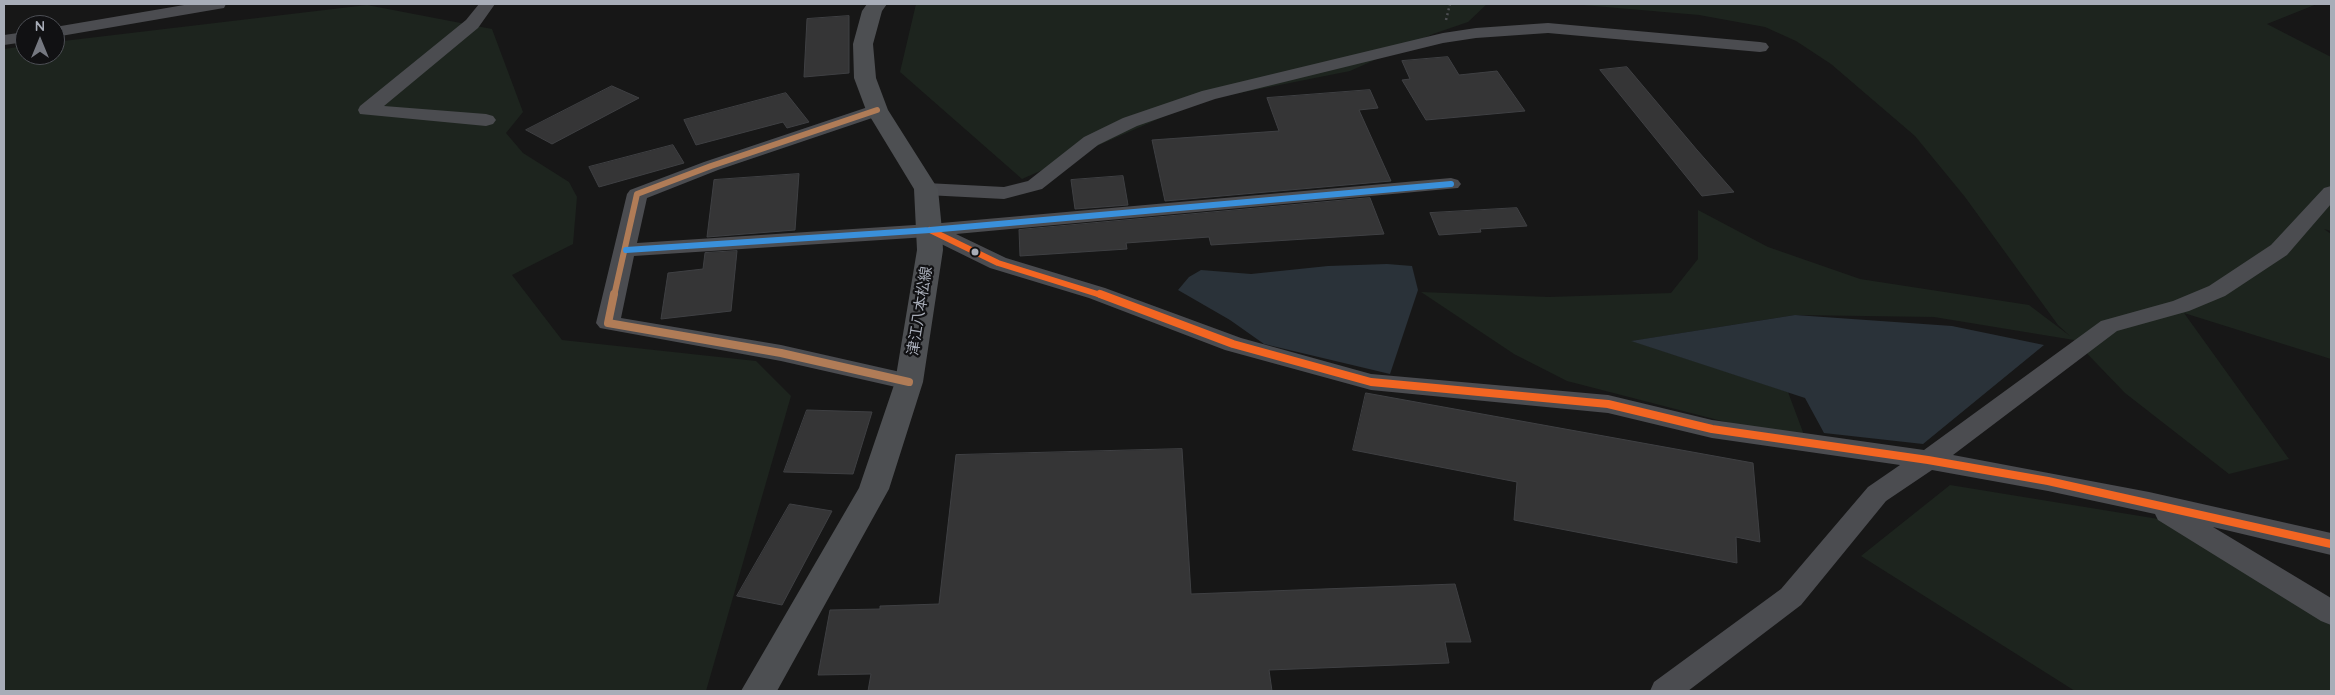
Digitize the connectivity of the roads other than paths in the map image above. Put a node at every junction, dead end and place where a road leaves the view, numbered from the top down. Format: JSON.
{"nodes":[{"id":1,"x":218,"y":4,"type":"edge"},
{"id":2,"x":487,"y":4,"type":"edge"},
{"id":3,"x":876,"y":4,"type":"edge"},
{"id":4,"x":65,"y":30,"type":"edge"},
{"id":5,"x":1760,"y":46,"type":"dead end"},
{"id":6,"x":877,"y":110,"type":"junction"},
{"id":7,"x":486,"y":120,"type":"dead end"},
{"id":8,"x":1451,"y":184,"type":"dead end"},
{"id":9,"x":926,"y":189,"type":"junction"},
{"id":10,"x":2331,"y":192,"type":"edge"},
{"id":11,"x":930,"y":230,"type":"junction"},
{"id":12,"x":626,"y":250,"type":"junction"},
{"id":13,"x":909,"y":382,"type":"junction"},
{"id":14,"x":1928,"y":460,"type":"junction"},
{"id":15,"x":2149,"y":502,"type":"junction"},
{"id":16,"x":2331,"y":544,"type":"edge"},
{"id":17,"x":2331,"y":613,"type":"edge"},
{"id":18,"x":759,"y":691,"type":"edge"},
{"id":19,"x":1665,"y":691,"type":"edge"}],
"edges":[{"from":1,"to":4,"type":"street"},
{"from":2,"to":7,"type":"street"},
{"from":3,"to":6,"type":"main road","name":"津江八本松線"},
{"from":5,"to":9,"type":"street"},
{"from":6,"to":9,"type":"main road","name":"津江八本松線"},
{"from":6,"to":12,"type":"street"},
{"from":8,"to":11,"type":"street"},
{"from":9,"to":11,"type":"main road","name":"津江八本松線"},
{"from":10,"to":14,"type":"street"},
{"from":11,"to":12,"type":"street"},
{"from":11,"to":13,"type":"main road","name":"津江八本松線"},
{"from":11,"to":14,"type":"street"},
{"from":12,"to":13,"type":"street"},
{"from":13,"to":18,"type":"main road","name":"津江八本松線"},
{"from":14,"to":15,"type":"street"},
{"from":14,"to":19,"type":"street"},
{"from":15,"to":16,"type":"street"},
{"from":15,"to":17,"type":"street"}]}
